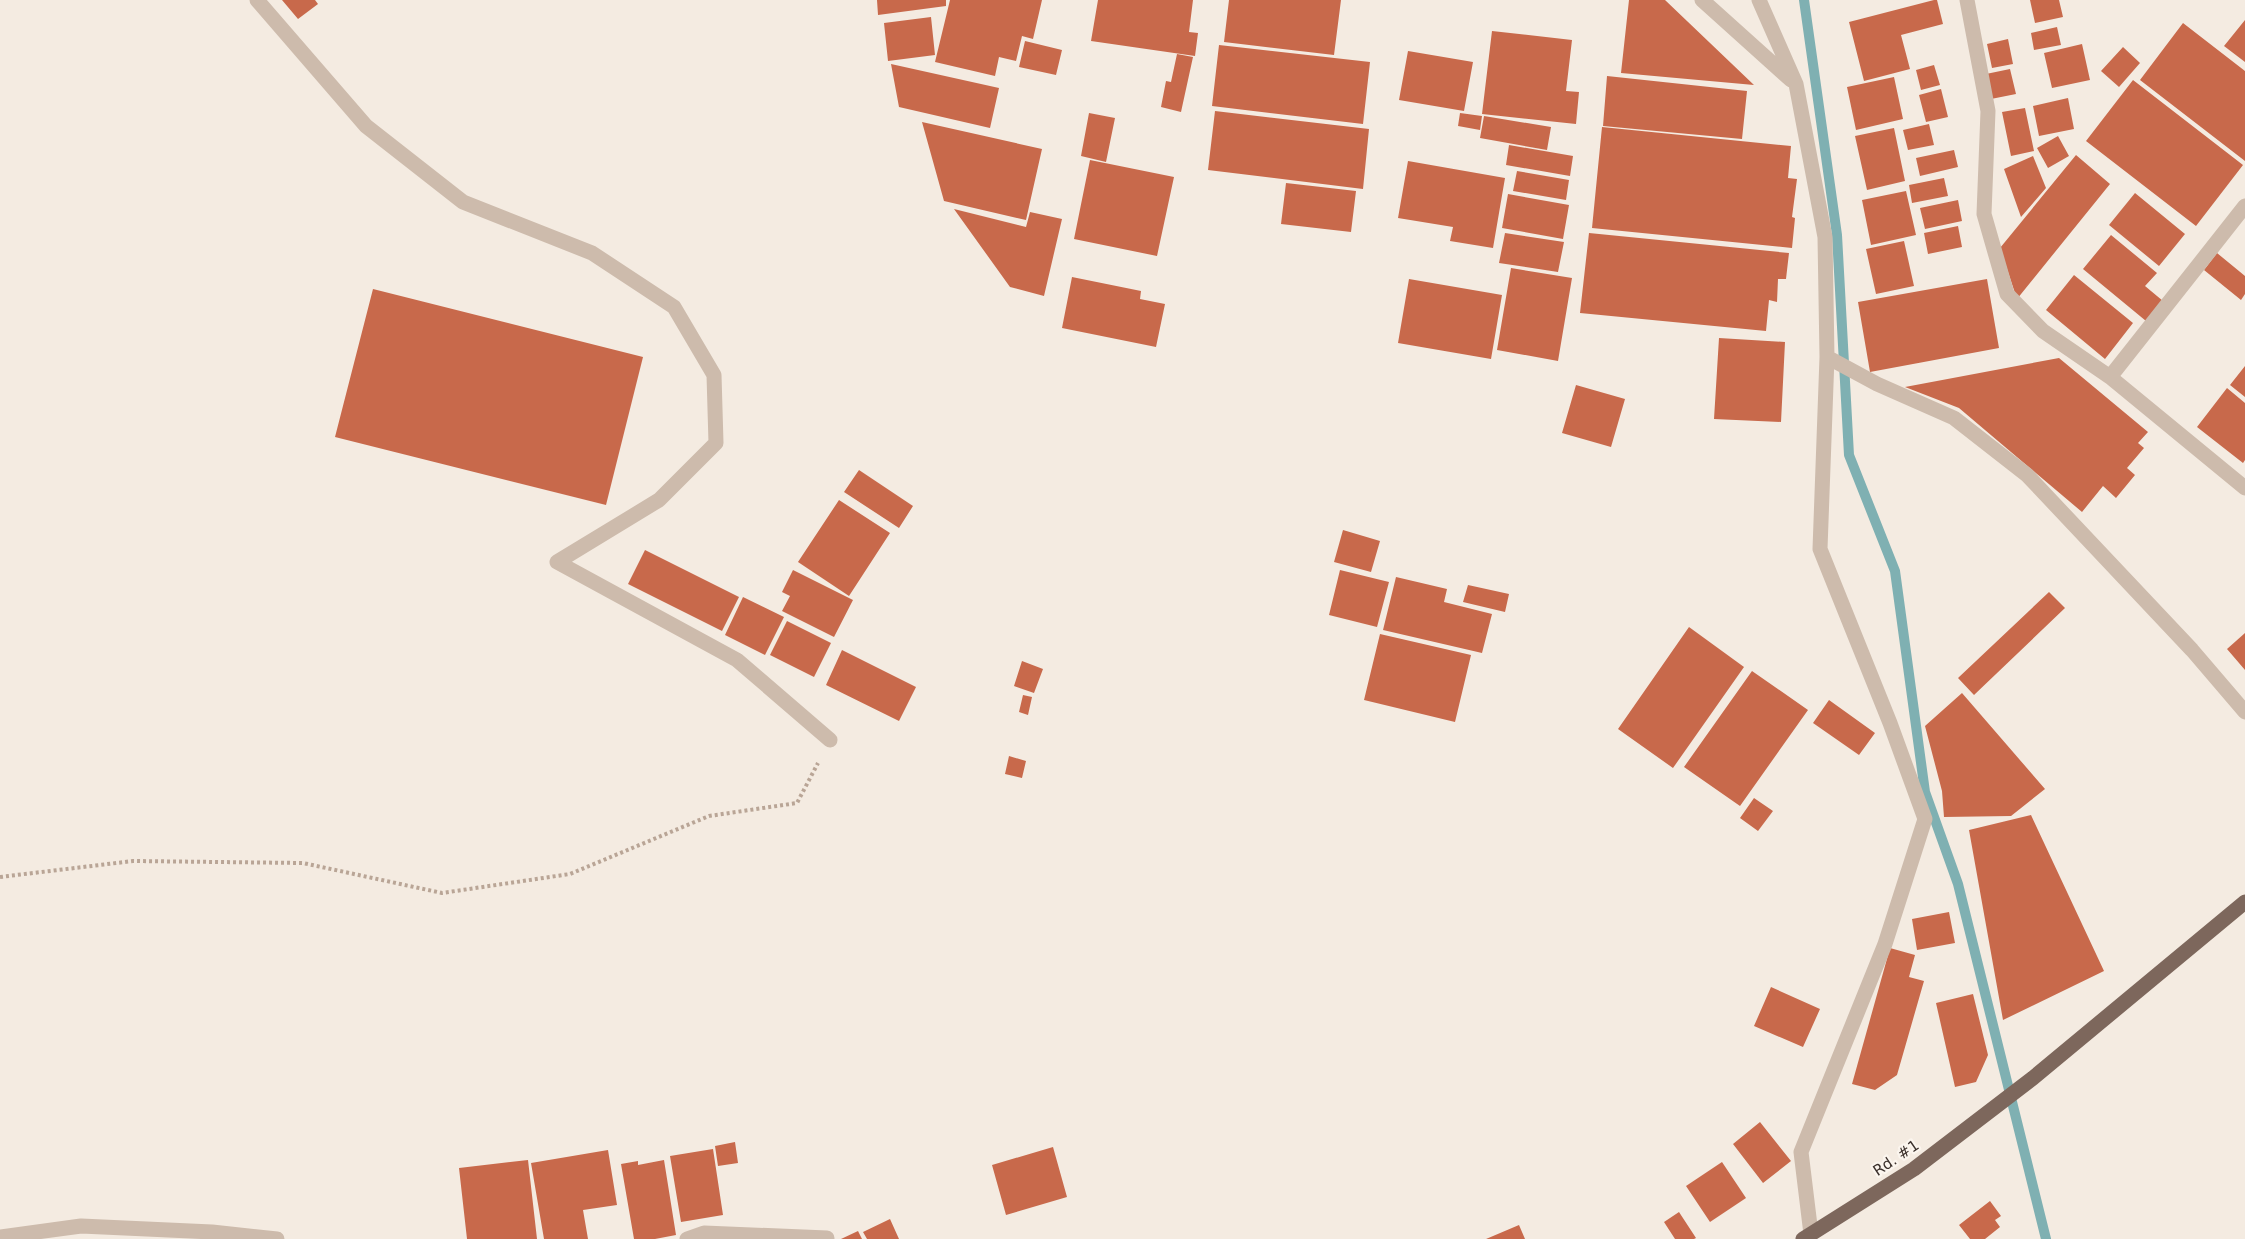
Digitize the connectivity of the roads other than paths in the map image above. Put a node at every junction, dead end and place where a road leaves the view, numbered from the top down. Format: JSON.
{"nodes":[{"id":1,"x":257,"y":0,"type":"edge"},
{"id":2,"x":1702,"y":0,"type":"edge"},
{"id":3,"x":1759,"y":0,"type":"edge"},
{"id":4,"x":1967,"y":0,"type":"edge"},
{"id":5,"x":1796,"y":84,"type":"junction"},
{"id":6,"x":2245,"y":206,"type":"edge"},
{"id":7,"x":1827,"y":357,"type":"junction"},
{"id":8,"x":2110,"y":377,"type":"junction"},
{"id":9,"x":2245,"y":488,"type":"edge"},
{"id":10,"x":2245,"y":712,"type":"edge"},
{"id":11,"x":830,"y":740,"type":"road end"},
{"id":12,"x":2245,"y":902,"type":"edge"},
{"id":13,"x":0,"y":1237,"type":"edge"},
{"id":14,"x":1807,"y":1237,"type":"edge"},
{"id":15,"x":827,"y":1238,"type":"edge"},
{"id":16,"x":277,"y":1239,"type":"edge"},
{"id":17,"x":687,"y":1239,"type":"edge"}],
"edges":[{"from":1,"to":11,"type":"street"},
{"from":2,"to":5,"type":"street"},
{"from":3,"to":5,"type":"street"},
{"from":4,"to":8,"type":"street"},
{"from":5,"to":7,"type":"street"},
{"from":6,"to":8,"type":"street"},
{"from":7,"to":10,"type":"street"},
{"from":7,"to":14,"type":"street"},
{"from":8,"to":9,"type":"street"},
{"from":12,"to":14,"type":"main road","name":"Rd. #1"},
{"from":13,"to":16,"type":"street"},
{"from":15,"to":17,"type":"street"}]}
